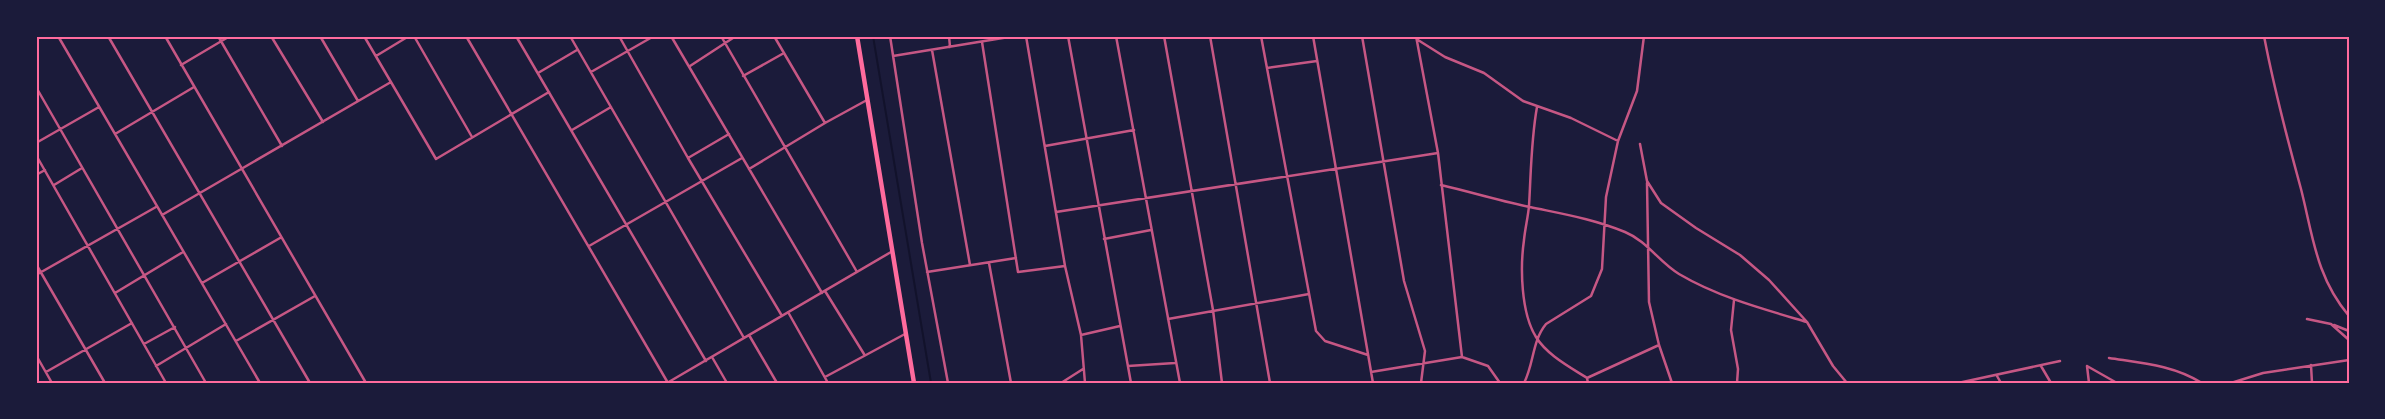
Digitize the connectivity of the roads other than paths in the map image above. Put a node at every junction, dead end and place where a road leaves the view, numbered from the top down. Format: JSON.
{"nodes":[{"id":1,"x":58,"y":36,"type":"edge"},
{"id":2,"x":108,"y":36,"type":"edge"},
{"id":3,"x":164,"y":36,"type":"edge"},
{"id":4,"x":218,"y":36,"type":"edge"},
{"id":5,"x":230,"y":36,"type":"edge"},
{"id":6,"x":271,"y":36,"type":"edge"},
{"id":7,"x":320,"y":36,"type":"edge"},
{"id":8,"x":364,"y":36,"type":"edge"},
{"id":9,"x":409,"y":36,"type":"edge"},
{"id":10,"x":414,"y":36,"type":"edge"},
{"id":11,"x":466,"y":36,"type":"edge"},
{"id":12,"x":516,"y":36,"type":"edge"},
{"id":13,"x":570,"y":36,"type":"edge"},
{"id":14,"x":619,"y":36,"type":"edge"},
{"id":15,"x":654,"y":36,"type":"edge"},
{"id":16,"x":671,"y":36,"type":"edge"},
{"id":17,"x":721,"y":36,"type":"edge"},
{"id":18,"x":736,"y":36,"type":"edge"},
{"id":19,"x":774,"y":36,"type":"edge"},
{"id":20,"x":857,"y":36,"type":"edge"},
{"id":21,"x":890,"y":36,"type":"edge"},
{"id":22,"x":948,"y":36,"type":"edge"},
{"id":23,"x":1015,"y":36,"type":"edge"},
{"id":24,"x":1026,"y":36,"type":"edge"},
{"id":25,"x":1068,"y":36,"type":"edge"},
{"id":26,"x":1116,"y":36,"type":"edge"},
{"id":27,"x":1164,"y":36,"type":"edge"},
{"id":28,"x":1210,"y":36,"type":"edge"},
{"id":29,"x":1261,"y":36,"type":"edge"},
{"id":30,"x":1314,"y":36,"type":"edge"},
{"id":31,"x":1362,"y":36,"type":"edge"},
{"id":32,"x":1644,"y":36,"type":"edge"},
{"id":33,"x":2264,"y":36,"type":"edge"},
{"id":34,"x":996,"y":38,"type":"edge"},
{"id":35,"x":1417,"y":38,"type":"edge"},
{"id":36,"x":221,"y":41,"type":"junction"},
{"id":37,"x":982,"y":42,"type":"junction"},
{"id":38,"x":725,"y":43,"type":"junction"},
{"id":39,"x":950,"y":47,"type":"junction"},
{"id":40,"x":578,"y":49,"type":"junction"},
{"id":41,"x":932,"y":50,"type":"junction"},
{"id":42,"x":628,"y":51,"type":"junction"},
{"id":43,"x":784,"y":53,"type":"junction"},
{"id":44,"x":376,"y":56,"type":"junction"},
{"id":45,"x":893,"y":56,"type":"junction"},
{"id":46,"x":1317,"y":61,"type":"junction"},
{"id":47,"x":181,"y":65,"type":"junction"},
{"id":48,"x":690,"y":66,"type":"junction"},
{"id":49,"x":1267,"y":68,"type":"junction"},
{"id":50,"x":591,"y":72,"type":"junction"},
{"id":51,"x":538,"y":73,"type":"junction"},
{"id":52,"x":743,"y":76,"type":"junction"},
{"id":53,"x":391,"y":82,"type":"junction"},
{"id":54,"x":36,"y":87,"type":"edge"},
{"id":55,"x":194,"y":87,"type":"junction"},
{"id":56,"x":549,"y":92,"type":"junction"},
{"id":57,"x":867,"y":100,"type":"junction"},
{"id":58,"x":358,"y":101,"type":"junction"},
{"id":59,"x":99,"y":107,"type":"junction"},
{"id":60,"x":611,"y":107,"type":"junction"},
{"id":61,"x":1537,"y":107,"type":"junction"},
{"id":62,"x":151,"y":112,"type":"junction"},
{"id":63,"x":512,"y":114,"type":"junction"},
{"id":64,"x":323,"y":122,"type":"junction"},
{"id":65,"x":825,"y":123,"type":"junction"},
{"id":66,"x":60,"y":130,"type":"junction"},
{"id":67,"x":572,"y":130,"type":"junction"},
{"id":68,"x":1134,"y":130,"type":"junction"},
{"id":69,"x":115,"y":134,"type":"junction"},
{"id":70,"x":729,"y":134,"type":"junction"},
{"id":71,"x":472,"y":137,"type":"junction"},
{"id":72,"x":1086,"y":139,"type":"junction"},
{"id":73,"x":1618,"y":141,"type":"junction"},
{"id":74,"x":36,"y":143,"type":"edge"},
{"id":75,"x":1640,"y":144,"type":"dead end"},
{"id":76,"x":282,"y":146,"type":"junction"},
{"id":77,"x":1045,"y":146,"type":"junction"},
{"id":78,"x":784,"y":148,"type":"junction"},
{"id":79,"x":1438,"y":152,"type":"junction"},
{"id":80,"x":36,"y":155,"type":"edge"},
{"id":81,"x":688,"y":158,"type":"junction"},
{"id":82,"x":742,"y":158,"type":"junction"},
{"id":83,"x":1383,"y":162,"type":"junction"},
{"id":84,"x":82,"y":168,"type":"junction"},
{"id":85,"x":749,"y":169,"type":"junction"},
{"id":86,"x":1336,"y":169,"type":"junction"},
{"id":87,"x":45,"y":170,"type":"junction"},
{"id":88,"x":241,"y":170,"type":"junction"},
{"id":89,"x":36,"y":175,"type":"edge"},
{"id":90,"x":1287,"y":176,"type":"junction"},
{"id":91,"x":702,"y":181,"type":"junction"},
{"id":92,"x":1647,"y":181,"type":"junction"},
{"id":93,"x":1235,"y":184,"type":"junction"},
{"id":94,"x":54,"y":185,"type":"junction"},
{"id":95,"x":1442,"y":185,"type":"junction"},
{"id":96,"x":1193,"y":191,"type":"junction"},
{"id":97,"x":200,"y":193,"type":"junction"},
{"id":98,"x":1146,"y":198,"type":"junction"},
{"id":99,"x":667,"y":201,"type":"junction"},
{"id":100,"x":1098,"y":205,"type":"junction"},
{"id":101,"x":157,"y":206,"type":"junction"},
{"id":102,"x":1529,"y":207,"type":"junction"},
{"id":103,"x":1056,"y":212,"type":"junction"},
{"id":104,"x":162,"y":215,"type":"junction"},
{"id":105,"x":627,"y":224,"type":"junction"},
{"id":106,"x":1604,"y":225,"type":"junction"},
{"id":107,"x":118,"y":229,"type":"junction"},
{"id":108,"x":1151,"y":230,"type":"junction"},
{"id":109,"x":280,"y":238,"type":"junction"},
{"id":110,"x":1104,"y":239,"type":"junction"},
{"id":111,"x":88,"y":246,"type":"junction"},
{"id":112,"x":589,"y":246,"type":"junction"},
{"id":113,"x":1649,"y":248,"type":"junction"},
{"id":114,"x":892,"y":251,"type":"junction"},
{"id":115,"x":183,"y":252,"type":"junction"},
{"id":116,"x":1016,"y":258,"type":"junction"},
{"id":117,"x":240,"y":261,"type":"junction"},
{"id":118,"x":989,"y":263,"type":"junction"},
{"id":119,"x":36,"y":264,"type":"edge"},
{"id":120,"x":970,"y":265,"type":"junction"},
{"id":121,"x":1065,"y":266,"type":"junction"},
{"id":122,"x":857,"y":272,"type":"junction"},
{"id":123,"x":927,"y":272,"type":"junction"},
{"id":124,"x":41,"y":273,"type":"junction"},
{"id":125,"x":146,"y":274,"type":"junction"},
{"id":126,"x":36,"y":275,"type":"edge"},
{"id":127,"x":202,"y":284,"type":"junction"},
{"id":128,"x":825,"y":291,"type":"junction"},
{"id":129,"x":115,"y":293,"type":"junction"},
{"id":130,"x":822,"y":293,"type":"junction"},
{"id":131,"x":1309,"y":294,"type":"junction"},
{"id":132,"x":315,"y":296,"type":"junction"},
{"id":133,"x":1734,"y":300,"type":"junction"},
{"id":134,"x":1255,"y":303,"type":"junction"},
{"id":135,"x":1213,"y":310,"type":"junction"},
{"id":136,"x":788,"y":312,"type":"junction"},
{"id":137,"x":782,"y":316,"type":"junction"},
{"id":138,"x":2349,"y":316,"type":"edge"},
{"id":139,"x":273,"y":319,"type":"junction"},
{"id":140,"x":1168,"y":319,"type":"junction"},
{"id":141,"x":2307,"y":319,"type":"dead end"},
{"id":142,"x":1806,"y":322,"type":"junction"},
{"id":143,"x":132,"y":323,"type":"junction"},
{"id":144,"x":226,"y":324,"type":"junction"},
{"id":145,"x":2331,"y":324,"type":"junction"},
{"id":146,"x":1120,"y":326,"type":"junction"},
{"id":147,"x":174,"y":327,"type":"junction"},
{"id":148,"x":2349,"y":331,"type":"edge"},
{"id":149,"x":906,"y":334,"type":"junction"},
{"id":150,"x":749,"y":335,"type":"junction"},
{"id":151,"x":1081,"y":335,"type":"junction"},
{"id":152,"x":744,"y":338,"type":"junction"},
{"id":153,"x":1537,"y":339,"type":"junction"},
{"id":154,"x":2349,"y":340,"type":"edge"},
{"id":155,"x":236,"y":341,"type":"junction"},
{"id":156,"x":144,"y":344,"type":"junction"},
{"id":157,"x":1659,"y":345,"type":"junction"},
{"id":158,"x":85,"y":348,"type":"junction"},
{"id":159,"x":187,"y":349,"type":"junction"},
{"id":160,"x":864,"y":354,"type":"junction"},
{"id":161,"x":1368,"y":355,"type":"junction"},
{"id":162,"x":36,"y":356,"type":"edge"},
{"id":163,"x":712,"y":357,"type":"junction"},
{"id":164,"x":1462,"y":357,"type":"junction"},
{"id":165,"x":2109,"y":358,"type":"dead end"},
{"id":166,"x":2349,"y":360,"type":"edge"},
{"id":167,"x":706,"y":361,"type":"junction"},
{"id":168,"x":2060,"y":361,"type":"dead end"},
{"id":169,"x":1175,"y":363,"type":"junction"},
{"id":170,"x":1422,"y":364,"type":"junction"},
{"id":171,"x":2311,"y":365,"type":"junction"},
{"id":172,"x":156,"y":366,"type":"junction"},
{"id":173,"x":1128,"y":366,"type":"junction"},
{"id":174,"x":2041,"y":366,"type":"junction"},
{"id":175,"x":1083,"y":369,"type":"junction"},
{"id":176,"x":46,"y":372,"type":"junction"},
{"id":177,"x":1372,"y":372,"type":"junction"},
{"id":178,"x":1997,"y":376,"type":"junction"},
{"id":179,"x":825,"y":377,"type":"junction"},
{"id":180,"x":1586,"y":378,"type":"junction"},
{"id":181,"x":165,"y":381,"type":"edge"},
{"id":182,"x":674,"y":381,"type":"edge"},
{"id":183,"x":52,"y":383,"type":"edge"},
{"id":184,"x":105,"y":383,"type":"edge"},
{"id":185,"x":159,"y":383,"type":"edge"},
{"id":186,"x":206,"y":383,"type":"edge"},
{"id":187,"x":260,"y":383,"type":"edge"},
{"id":188,"x":310,"y":383,"type":"edge"},
{"id":189,"x":366,"y":383,"type":"edge"},
{"id":190,"x":668,"y":383,"type":"edge"},
{"id":191,"x":727,"y":383,"type":"edge"},
{"id":192,"x":776,"y":383,"type":"edge"},
{"id":193,"x":828,"y":383,"type":"edge"},
{"id":194,"x":913,"y":383,"type":"edge"},
{"id":195,"x":948,"y":383,"type":"edge"},
{"id":196,"x":1011,"y":383,"type":"edge"},
{"id":197,"x":1061,"y":383,"type":"edge"},
{"id":198,"x":1085,"y":383,"type":"edge"},
{"id":199,"x":1131,"y":383,"type":"edge"},
{"id":200,"x":1180,"y":383,"type":"edge"},
{"id":201,"x":1222,"y":383,"type":"edge"},
{"id":202,"x":1270,"y":383,"type":"edge"},
{"id":203,"x":1373,"y":383,"type":"edge"},
{"id":204,"x":1421,"y":383,"type":"edge"},
{"id":205,"x":1500,"y":383,"type":"edge"},
{"id":206,"x":1524,"y":383,"type":"edge"},
{"id":207,"x":1588,"y":383,"type":"edge"},
{"id":208,"x":1672,"y":383,"type":"edge"},
{"id":209,"x":1737,"y":383,"type":"edge"},
{"id":210,"x":1846,"y":383,"type":"edge"},
{"id":211,"x":1958,"y":383,"type":"edge"},
{"id":212,"x":2001,"y":383,"type":"edge"},
{"id":213,"x":2051,"y":383,"type":"edge"},
{"id":214,"x":2089,"y":383,"type":"edge"},
{"id":215,"x":2117,"y":383,"type":"edge"},
{"id":216,"x":2202,"y":383,"type":"edge"},
{"id":217,"x":2231,"y":383,"type":"edge"},
{"id":218,"x":2312,"y":383,"type":"edge"}],
"edges":[{"from":1,"to":59,"type":"street"},
{"from":2,"to":62,"type":"street"},
{"from":3,"to":47,"type":"street"},
{"from":4,"to":36,"type":"street"},
{"from":5,"to":36,"type":"street"},
{"from":6,"to":64,"type":"street"},
{"from":7,"to":58,"type":"street"},
{"from":8,"to":44,"type":"street"},
{"from":9,"to":44,"type":"street"},
{"from":10,"to":71,"type":"street"},
{"from":11,"to":63,"type":"street"},
{"from":12,"to":51,"type":"street"},
{"from":13,"to":40,"type":"street"},
{"from":14,"to":42,"type":"street"},
{"from":15,"to":42,"type":"street"},
{"from":16,"to":48,"type":"street"},
{"from":17,"to":38,"type":"street"},
{"from":18,"to":38,"type":"street"},
{"from":19,"to":43,"type":"street"},
{"from":20,"to":57,"type":"main road"},
{"from":21,"to":45,"type":"street"},
{"from":22,"to":39,"type":"street"},
{"from":23,"to":34,"type":"street"},
{"from":24,"to":77,"type":"street"},
{"from":25,"to":72,"type":"street"},
{"from":26,"to":68,"type":"street"},
{"from":27,"to":96,"type":"street"},
{"from":28,"to":93,"type":"street"},
{"from":29,"to":49,"type":"street"},
{"from":30,"to":46,"type":"street"},
{"from":31,"to":83,"type":"street"},
{"from":32,"to":73,"type":"street"},
{"from":33,"to":138,"type":"street"},
{"from":34,"to":37,"type":"street"},
{"from":35,"to":61,"type":"street"},
{"from":35,"to":79,"type":"street"},
{"from":36,"to":47,"type":"street"},
{"from":36,"to":76,"type":"street"},
{"from":37,"to":39,"type":"street"},
{"from":37,"to":116,"type":"street"},
{"from":38,"to":48,"type":"street"},
{"from":38,"to":52,"type":"street"},
{"from":39,"to":41,"type":"street"},
{"from":40,"to":50,"type":"street"},
{"from":40,"to":51,"type":"street"},
{"from":41,"to":45,"type":"street"},
{"from":41,"to":120,"type":"street"},
{"from":42,"to":50,"type":"street"},
{"from":42,"to":81,"type":"street"},
{"from":43,"to":52,"type":"street"},
{"from":43,"to":65,"type":"street"},
{"from":44,"to":53,"type":"street"},
{"from":45,"to":123,"type":"street"},
{"from":46,"to":49,"type":"street"},
{"from":46,"to":86,"type":"street"},
{"from":47,"to":55,"type":"street"},
{"from":48,"to":70,"type":"street"},
{"from":49,"to":90,"type":"street"},
{"from":50,"to":60,"type":"street"},
{"from":51,"to":56,"type":"street"},
{"from":52,"to":78,"type":"street"},
{"from":53,"to":58,"type":"street"},
{"from":53,"to":71,"type":"street"},
{"from":54,"to":66,"type":"street"},
{"from":55,"to":62,"type":"street"},
{"from":55,"to":88,"type":"street"},
{"from":56,"to":63,"type":"street"},
{"from":56,"to":67,"type":"street"},
{"from":57,"to":65,"type":"street"},
{"from":57,"to":114,"type":"main road"},
{"from":58,"to":64,"type":"street"},
{"from":59,"to":66,"type":"street"},
{"from":59,"to":69,"type":"street"},
{"from":60,"to":67,"type":"street"},
{"from":60,"to":99,"type":"street"},
{"from":61,"to":73,"type":"street"},
{"from":61,"to":102,"type":"street"},
{"from":62,"to":69,"type":"street"},
{"from":62,"to":97,"type":"street"},
{"from":63,"to":71,"type":"street"},
{"from":63,"to":112,"type":"street"},
{"from":64,"to":76,"type":"street"},
{"from":65,"to":78,"type":"street"},
{"from":66,"to":74,"type":"street"},
{"from":66,"to":84,"type":"street"},
{"from":67,"to":105,"type":"street"},
{"from":68,"to":72,"type":"street"},
{"from":68,"to":98,"type":"street"},
{"from":69,"to":101,"type":"street"},
{"from":70,"to":81,"type":"street"},
{"from":70,"to":82,"type":"street"},
{"from":72,"to":77,"type":"street"},
{"from":72,"to":100,"type":"street"},
{"from":73,"to":106,"type":"street"},
{"from":75,"to":92,"type":"street"},
{"from":76,"to":88,"type":"street"},
{"from":77,"to":103,"type":"street"},
{"from":78,"to":85,"type":"street"},
{"from":78,"to":122,"type":"street"},
{"from":79,"to":83,"type":"street"},
{"from":79,"to":95,"type":"street"},
{"from":80,"to":87,"type":"street"},
{"from":81,"to":91,"type":"street"},
{"from":82,"to":85,"type":"street"},
{"from":82,"to":91,"type":"street"},
{"from":83,"to":86,"type":"street"},
{"from":83,"to":170,"type":"street"},
{"from":84,"to":94,"type":"street"},
{"from":84,"to":107,"type":"street"},
{"from":85,"to":130,"type":"street"},
{"from":86,"to":90,"type":"street"},
{"from":86,"to":161,"type":"street"},
{"from":87,"to":89,"type":"street"},
{"from":87,"to":94,"type":"street"},
{"from":88,"to":97,"type":"street"},
{"from":88,"to":109,"type":"street"},
{"from":90,"to":93,"type":"street"},
{"from":90,"to":131,"type":"street"},
{"from":91,"to":99,"type":"street"},
{"from":91,"to":137,"type":"street"},
{"from":92,"to":113,"type":"street"},
{"from":92,"to":142,"type":"street"},
{"from":93,"to":96,"type":"street"},
{"from":93,"to":134,"type":"street"},
{"from":94,"to":111,"type":"street"},
{"from":95,"to":102,"type":"street"},
{"from":95,"to":164,"type":"street"},
{"from":96,"to":98,"type":"street"},
{"from":96,"to":135,"type":"street"},
{"from":97,"to":104,"type":"street"},
{"from":97,"to":117,"type":"street"},
{"from":98,"to":100,"type":"street"},
{"from":98,"to":108,"type":"street"},
{"from":99,"to":105,"type":"street"},
{"from":99,"to":152,"type":"street"},
{"from":100,"to":103,"type":"street"},
{"from":100,"to":110,"type":"street"},
{"from":101,"to":104,"type":"street"},
{"from":101,"to":107,"type":"street"},
{"from":102,"to":106,"type":"street"},
{"from":102,"to":153,"type":"street"},
{"from":103,"to":121,"type":"street"},
{"from":104,"to":115,"type":"street"},
{"from":105,"to":112,"type":"street"},
{"from":105,"to":167,"type":"street"},
{"from":106,"to":113,"type":"street"},
{"from":106,"to":153,"type":"street"},
{"from":107,"to":111,"type":"street"},
{"from":107,"to":125,"type":"street"},
{"from":108,"to":110,"type":"street"},
{"from":108,"to":140,"type":"street"},
{"from":109,"to":117,"type":"street"},
{"from":109,"to":132,"type":"street"},
{"from":110,"to":146,"type":"street"},
{"from":111,"to":124,"type":"street"},
{"from":111,"to":129,"type":"street"},
{"from":112,"to":190,"type":"street"},
{"from":113,"to":133,"type":"street"},
{"from":113,"to":157,"type":"street"},
{"from":114,"to":122,"type":"street"},
{"from":114,"to":149,"type":"main road"},
{"from":115,"to":125,"type":"street"},
{"from":115,"to":127,"type":"street"},
{"from":116,"to":118,"type":"street"},
{"from":116,"to":121,"type":"street"},
{"from":117,"to":127,"type":"street"},
{"from":117,"to":139,"type":"street"},
{"from":118,"to":120,"type":"street"},
{"from":118,"to":196,"type":"street"},
{"from":119,"to":124,"type":"street"},
{"from":120,"to":123,"type":"street"},
{"from":121,"to":151,"type":"street"},
{"from":122,"to":128,"type":"street"},
{"from":123,"to":195,"type":"street"},
{"from":124,"to":126,"type":"street"},
{"from":124,"to":158,"type":"street"},
{"from":125,"to":129,"type":"street"},
{"from":125,"to":147,"type":"street"},
{"from":127,"to":144,"type":"street"},
{"from":128,"to":130,"type":"street"},
{"from":128,"to":160,"type":"street"},
{"from":129,"to":143,"type":"street"},
{"from":130,"to":136,"type":"street"},
{"from":131,"to":134,"type":"street"},
{"from":131,"to":161,"type":"street"},
{"from":132,"to":139,"type":"street"},
{"from":132,"to":189,"type":"street"},
{"from":133,"to":142,"type":"street"},
{"from":133,"to":209,"type":"street"},
{"from":134,"to":135,"type":"street"},
{"from":134,"to":202,"type":"street"},
{"from":135,"to":140,"type":"street"},
{"from":135,"to":201,"type":"street"},
{"from":136,"to":137,"type":"street"},
{"from":136,"to":179,"type":"street"},
{"from":137,"to":150,"type":"street"},
{"from":139,"to":155,"type":"street"},
{"from":139,"to":188,"type":"street"},
{"from":140,"to":169,"type":"street"},
{"from":141,"to":145,"type":"street"},
{"from":142,"to":210,"type":"street"},
{"from":143,"to":156,"type":"street"},
{"from":143,"to":158,"type":"street"},
{"from":144,"to":155,"type":"street"},
{"from":144,"to":159,"type":"street"},
{"from":145,"to":148,"type":"street"},
{"from":145,"to":154,"type":"street"},
{"from":146,"to":151,"type":"street"},
{"from":146,"to":173,"type":"street"},
{"from":147,"to":156,"type":"street"},
{"from":147,"to":159,"type":"street"},
{"from":149,"to":160,"type":"street"},
{"from":149,"to":194,"type":"main road"},
{"from":150,"to":152,"type":"street"},
{"from":150,"to":192,"type":"street"},
{"from":151,"to":175,"type":"street"},
{"from":152,"to":163,"type":"street"},
{"from":153,"to":180,"type":"street"},
{"from":153,"to":206,"type":"street"},
{"from":155,"to":187,"type":"street"},
{"from":156,"to":172,"type":"street"},
{"from":157,"to":180,"type":"street"},
{"from":157,"to":208,"type":"street"},
{"from":158,"to":176,"type":"street"},
{"from":158,"to":184,"type":"street"},
{"from":159,"to":172,"type":"street"},
{"from":159,"to":186,"type":"street"},
{"from":160,"to":179,"type":"street"},
{"from":161,"to":177,"type":"street"},
{"from":162,"to":176,"type":"street"},
{"from":163,"to":167,"type":"street"},
{"from":163,"to":191,"type":"street"},
{"from":164,"to":170,"type":"street"},
{"from":164,"to":205,"type":"street"},
{"from":165,"to":216,"type":"street"},
{"from":166,"to":171,"type":"street"},
{"from":167,"to":182,"type":"street"},
{"from":168,"to":174,"type":"street"},
{"from":169,"to":173,"type":"street"},
{"from":169,"to":200,"type":"street"},
{"from":170,"to":177,"type":"street"},
{"from":170,"to":204,"type":"street"},
{"from":171,"to":217,"type":"street"},
{"from":171,"to":218,"type":"street"},
{"from":172,"to":181,"type":"street"},
{"from":173,"to":199,"type":"street"},
{"from":174,"to":178,"type":"street"},
{"from":174,"to":213,"type":"street"},
{"from":175,"to":197,"type":"street"},
{"from":175,"to":198,"type":"street"},
{"from":176,"to":183,"type":"street"},
{"from":177,"to":203,"type":"street"},
{"from":178,"to":211,"type":"street"},
{"from":178,"to":212,"type":"street"},
{"from":179,"to":193,"type":"street"},
{"from":180,"to":207,"type":"street"},
{"from":181,"to":185,"type":"street"},
{"from":182,"to":190,"type":"street"},
{"from":214,"to":215,"type":"street"}]}
